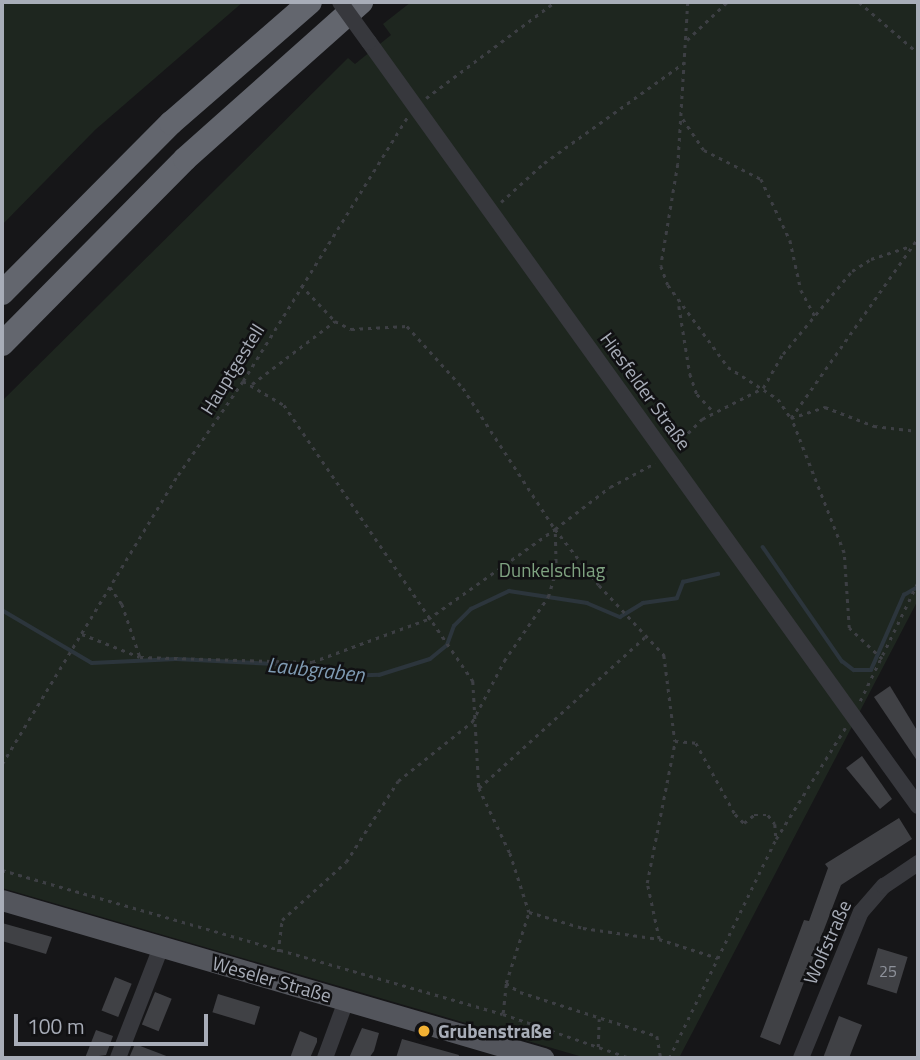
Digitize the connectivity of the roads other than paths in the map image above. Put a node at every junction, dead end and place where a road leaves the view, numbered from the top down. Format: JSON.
{"nodes":[{"id":1,"x":286,"y":2,"type":"edge"},
{"id":2,"x":310,"y":2,"type":"edge"},
{"id":3,"x":340,"y":2,"type":"edge"},
{"id":4,"x":361,"y":2,"type":"edge"},
{"id":5,"x":253,"y":49,"type":"junction"},
{"id":6,"x":2,"y":293,"type":"edge"},
{"id":7,"x":2,"y":344,"type":"edge"},
{"id":8,"x":918,"y":806,"type":"edge"},
{"id":9,"x":918,"y":863,"type":"edge"},
{"id":10,"x":2,"y":900,"type":"edge"},
{"id":11,"x":161,"y":947,"type":"junction"},
{"id":12,"x":346,"y":1001,"type":"junction"},
{"id":13,"x":118,"y":1058,"type":"edge"},
{"id":14,"x":325,"y":1058,"type":"edge"},
{"id":15,"x":542,"y":1058,"type":"edge"},
{"id":16,"x":802,"y":1058,"type":"edge"}],
"edges":[{"from":1,"to":5,"type":"highway"},
{"from":2,"to":5,"type":"highway"},
{"from":3,"to":8,"type":"street","name":"Hiesfelder Straße","bridge":true},
{"from":4,"to":7,"type":"highway"},
{"from":5,"to":6,"type":"highway"},
{"from":9,"to":16,"type":"street","name":"Wolfstraße"},
{"from":10,"to":11,"type":"main road","name":"Weseler Straße"},
{"from":11,"to":12,"type":"main road","name":"Weseler Straße"},
{"from":11,"to":13,"type":"street"},
{"from":12,"to":14,"type":"street"},
{"from":12,"to":15,"type":"main road","name":"Weseler Straße"}]}
